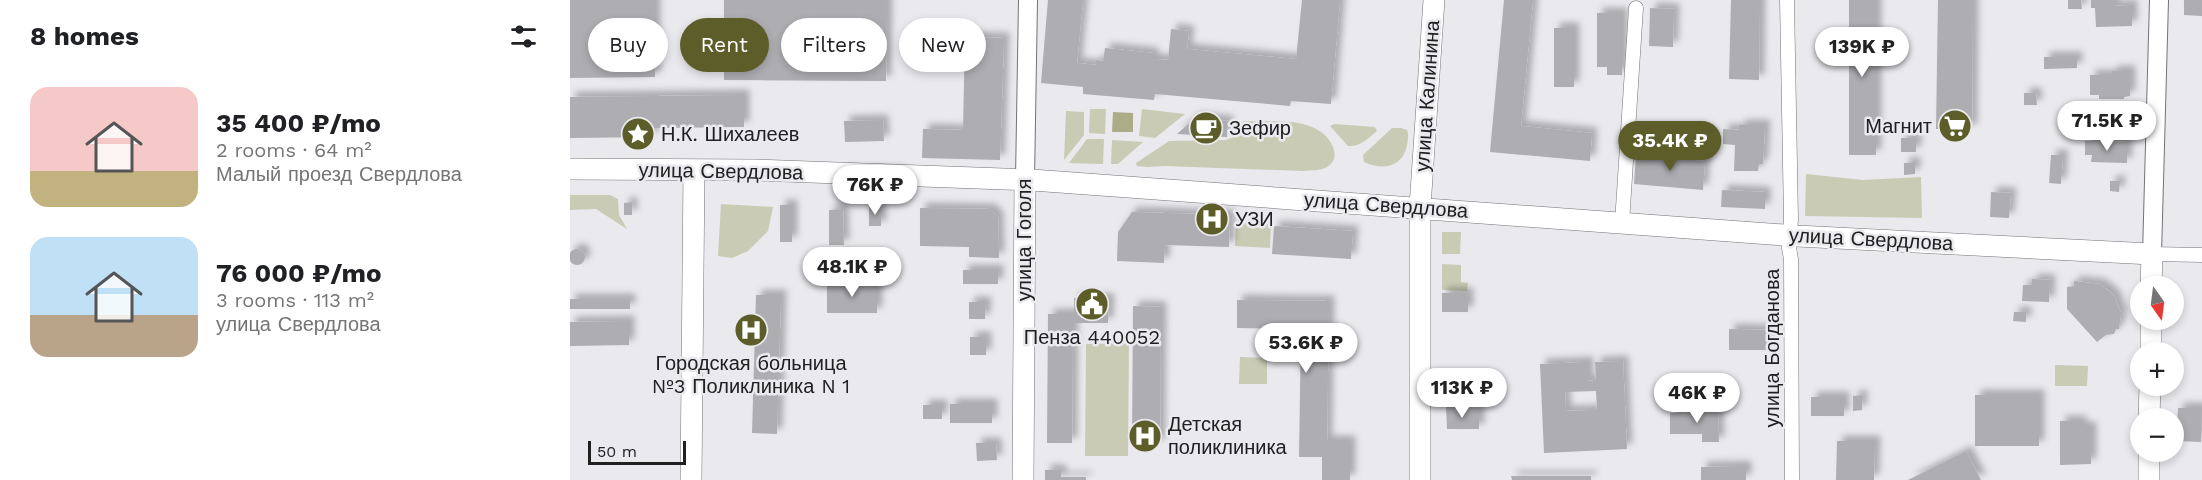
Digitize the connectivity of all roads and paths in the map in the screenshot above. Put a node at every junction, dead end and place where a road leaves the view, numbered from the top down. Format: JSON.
{"nodes":[{"id":1,"x":1028,"y":0,"type":"edge"},
{"id":2,"x":1434,"y":0,"type":"edge"},
{"id":3,"x":1787,"y":0,"type":"edge"},
{"id":4,"x":2159,"y":0,"type":"edge"},
{"id":5,"x":1636,"y":8,"type":"dead end"},
{"id":6,"x":570,"y":169,"type":"edge"},
{"id":7,"x":694,"y":170,"type":"junction"},
{"id":8,"x":1025,"y":179,"type":"junction"},
{"id":9,"x":1420,"y":207,"type":"junction"},
{"id":10,"x":1622,"y":223,"type":"junction"},
{"id":11,"x":1790,"y":236,"type":"junction"},
{"id":12,"x":2152,"y":254,"type":"junction"},
{"id":13,"x":2202,"y":255,"type":"edge"},
{"id":14,"x":2151,"y":276,"type":"edge"},
{"id":15,"x":2149,"y":462,"type":"edge"},
{"id":16,"x":691,"y":480,"type":"edge"},
{"id":17,"x":1023,"y":480,"type":"edge"},
{"id":18,"x":1420,"y":480,"type":"edge"},
{"id":19,"x":1792,"y":480,"type":"edge"},
{"id":20,"x":2149,"y":480,"type":"edge"}],
"edges":[{"from":1,"to":8,"type":"main road","name":"улица Гоголя"},
{"from":2,"to":9,"type":"main road","name":"улица Калинина"},
{"from":3,"to":11,"type":"street","name":"улица Богданова"},
{"from":4,"to":12,"type":"main road"},
{"from":5,"to":10,"type":"street"},
{"from":6,"to":7,"type":"main road","name":"улица Свердлова"},
{"from":7,"to":8,"type":"main road","name":"улица Свердлова"},
{"from":7,"to":16,"type":"main road"},
{"from":8,"to":9,"type":"main road","name":"улица Свердлова"},
{"from":8,"to":17,"type":"main road","name":"улица Гоголя"},
{"from":9,"to":10,"type":"main road","name":"улица Свердлова"},
{"from":9,"to":18,"type":"main road","name":"улица Калинина"},
{"from":10,"to":11,"type":"main road","name":"улица Свердлова"},
{"from":11,"to":12,"type":"main road","name":"улица Свердлова"},
{"from":11,"to":19,"type":"street","name":"улица Богданова"},
{"from":12,"to":13,"type":"street","name":"улица Свердлова"},
{"from":12,"to":14,"type":"main road"},
{"from":15,"to":20,"type":"main road"}]}
